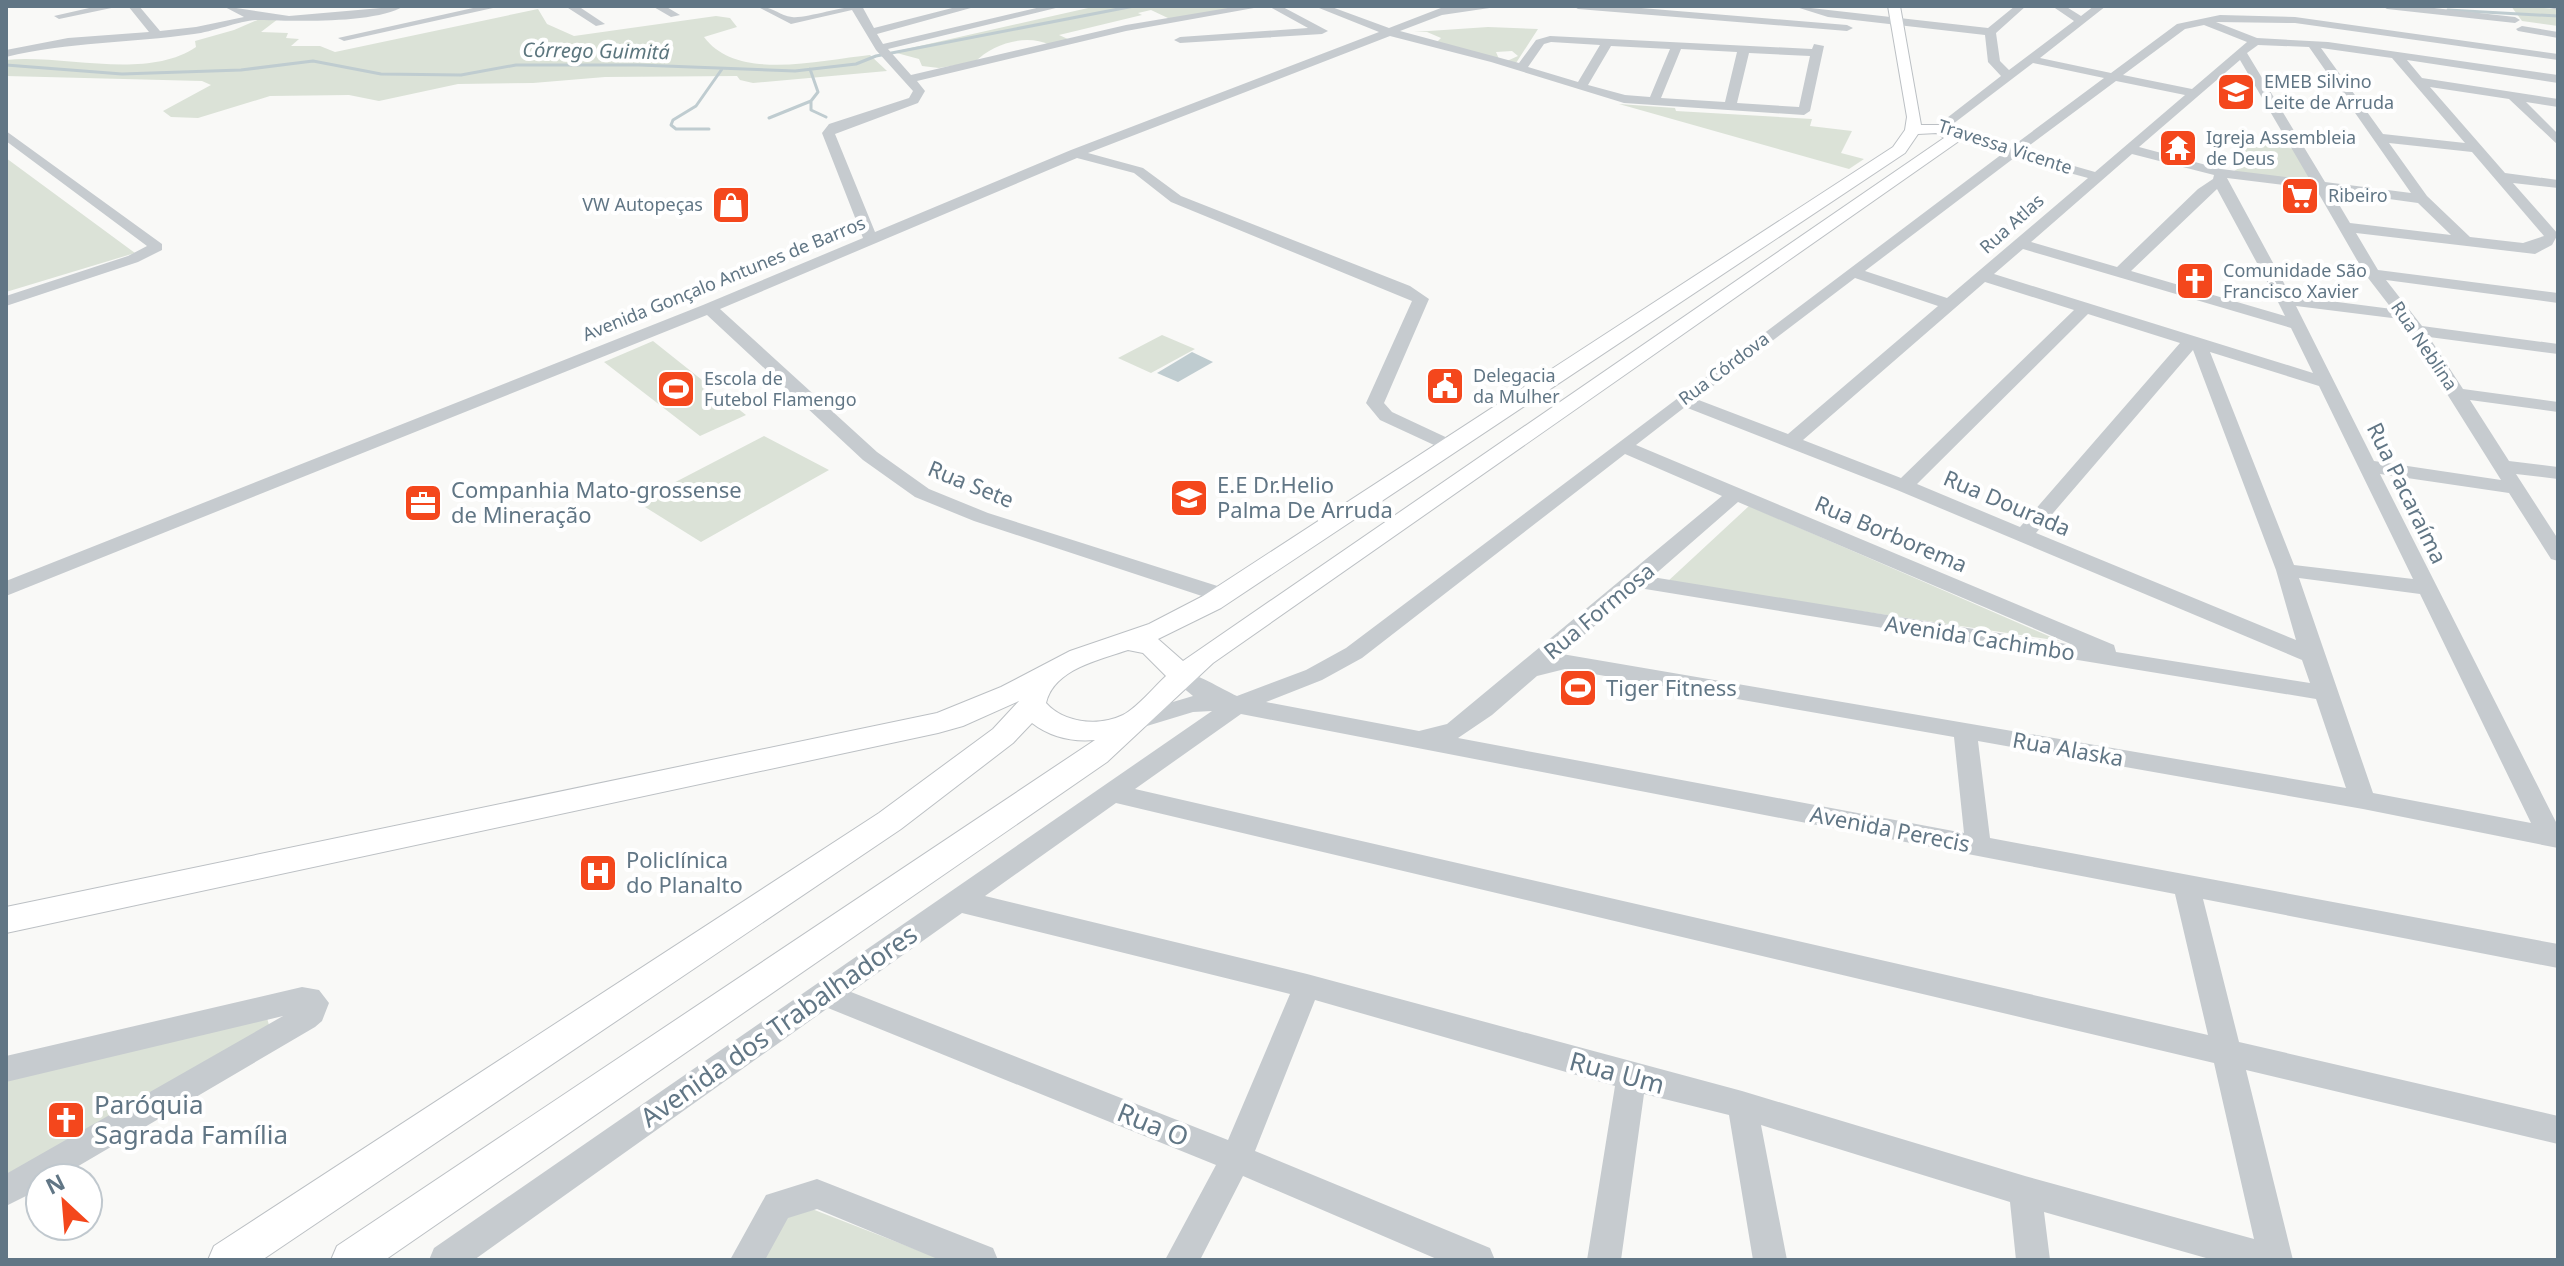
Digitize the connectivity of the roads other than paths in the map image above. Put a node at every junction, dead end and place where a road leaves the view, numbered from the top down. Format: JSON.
{"nodes":[{"id":1,"x":49,"y":6,"type":"edge"},
{"id":2,"x":116,"y":6,"type":"edge"},
{"id":3,"x":133,"y":6,"type":"edge"},
{"id":4,"x":228,"y":6,"type":"edge"},
{"id":5,"x":399,"y":6,"type":"edge"},
{"id":6,"x":497,"y":6,"type":"edge"},
{"id":7,"x":570,"y":6,"type":"edge"},
{"id":8,"x":657,"y":6,"type":"edge"},
{"id":9,"x":761,"y":6,"type":"edge"},
{"id":10,"x":856,"y":6,"type":"edge"},
{"id":11,"x":931,"y":6,"type":"edge"},
{"id":12,"x":973,"y":6,"type":"edge"},
{"id":13,"x":1059,"y":6,"type":"edge"},
{"id":14,"x":1260,"y":6,"type":"edge"},
{"id":15,"x":1273,"y":6,"type":"edge"},
{"id":16,"x":1319,"y":6,"type":"edge"},
{"id":17,"x":1364,"y":6,"type":"edge"},
{"id":18,"x":1456,"y":6,"type":"edge"},
{"id":19,"x":1498,"y":6,"type":"edge"},
{"id":20,"x":1578,"y":6,"type":"edge"},
{"id":21,"x":1798,"y":6,"type":"edge"},
{"id":22,"x":2021,"y":6,"type":"edge"},
{"id":23,"x":2057,"y":6,"type":"edge"},
{"id":24,"x":2101,"y":6,"type":"edge"},
{"id":25,"x":2302,"y":6,"type":"edge"},
{"id":26,"x":2387,"y":6,"type":"edge"},
{"id":27,"x":1618,"y":7,"type":"edge"},
{"id":28,"x":1693,"y":10,"type":"edge"},
{"id":29,"x":1441,"y":12,"type":"junction"},
{"id":30,"x":947,"y":13,"type":"junction"},
{"id":31,"x":1340,"y":14,"type":"junction"},
{"id":32,"x":1835,"y":14,"type":"junction"},
{"id":33,"x":675,"y":15,"type":"dead end"},
{"id":34,"x":2213,"y":15,"type":"edge"},
{"id":35,"x":59,"y":16,"type":"junction"},
{"id":36,"x":258,"y":16,"type":"junction"},
{"id":37,"x":1896,"y":16,"type":"edge"},
{"id":38,"x":2514,"y":16,"type":"edge"},
{"id":39,"x":1755,"y":20,"type":"junction"},
{"id":40,"x":2295,"y":20,"type":"junction"},
{"id":41,"x":2082,"y":21,"type":"junction"},
{"id":42,"x":600,"y":24,"type":"dead end"},
{"id":43,"x":1847,"y":28,"type":"dead end"},
{"id":44,"x":871,"y":32,"type":"junction"},
{"id":45,"x":1389,"y":32,"type":"junction"},
{"id":46,"x":1990,"y":32,"type":"junction"},
{"id":47,"x":158,"y":35,"type":"junction"},
{"id":48,"x":2558,"y":35,"type":"edge"},
{"id":49,"x":344,"y":38,"type":"dead end"},
{"id":50,"x":1335,"y":38,"type":"junction"},
{"id":51,"x":1180,"y":40,"type":"dead end"},
{"id":52,"x":65,"y":41,"type":"junction"},
{"id":53,"x":2255,"y":41,"type":"junction"},
{"id":54,"x":1608,"y":42,"type":"junction"},
{"id":55,"x":2312,"y":43,"type":"junction"},
{"id":56,"x":1677,"y":46,"type":"junction"},
{"id":57,"x":1744,"y":49,"type":"junction"},
{"id":58,"x":884,"y":52,"type":"junction"},
{"id":59,"x":6,"y":54,"type":"edge"},
{"id":60,"x":2242,"y":54,"type":"junction"},
{"id":61,"x":2533,"y":54,"type":"junction"},
{"id":62,"x":2396,"y":55,"type":"junction"},
{"id":63,"x":2558,"y":57,"type":"edge"},
{"id":64,"x":2029,"y":59,"type":"junction"},
{"id":65,"x":1520,"y":68,"type":"junction"},
{"id":66,"x":2007,"y":75,"type":"junction"},
{"id":67,"x":2116,"y":76,"type":"junction"},
{"id":68,"x":2540,"y":76,"type":"junction"},
{"id":69,"x":910,"y":79,"type":"junction"},
{"id":70,"x":2558,"y":79,"type":"edge"},
{"id":71,"x":2417,"y":81,"type":"junction"},
{"id":72,"x":1581,"y":86,"type":"junction"},
{"id":73,"x":2196,"y":94,"type":"junction"},
{"id":74,"x":2513,"y":96,"type":"junction"},
{"id":75,"x":1654,"y":101,"type":"junction"},
{"id":76,"x":2558,"y":103,"type":"edge"},
{"id":77,"x":1730,"y":107,"type":"junction"},
{"id":78,"x":1914,"y":124,"type":"junction"},
{"id":79,"x":1940,"y":128,"type":"junction"},
{"id":80,"x":6,"y":135,"type":"edge"},
{"id":81,"x":2380,"y":138,"type":"junction"},
{"id":82,"x":2558,"y":141,"type":"edge"},
{"id":83,"x":2474,"y":148,"type":"junction"},
{"id":84,"x":2130,"y":149,"type":"junction"},
{"id":85,"x":1076,"y":153,"type":"junction"},
{"id":86,"x":2013,"y":153,"type":"junction"},
{"id":87,"x":2096,"y":176,"type":"junction"},
{"id":88,"x":2220,"y":177,"type":"junction"},
{"id":89,"x":2501,"y":177,"type":"junction"},
{"id":90,"x":2558,"y":184,"type":"edge"},
{"id":91,"x":2323,"y":187,"type":"junction"},
{"id":92,"x":2422,"y":199,"type":"junction"},
{"id":93,"x":2538,"y":217,"type":"junction"},
{"id":94,"x":2558,"y":219,"type":"edge"},
{"id":95,"x":2345,"y":227,"type":"junction"},
{"id":96,"x":871,"y":240,"type":"junction"},
{"id":97,"x":2466,"y":241,"type":"junction"},
{"id":98,"x":2020,"y":243,"type":"junction"},
{"id":99,"x":2522,"y":248,"type":"junction"},
{"id":100,"x":2558,"y":252,"type":"edge"},
{"id":101,"x":1852,"y":272,"type":"junction"},
{"id":102,"x":2121,"y":272,"type":"junction"},
{"id":103,"x":2373,"y":274,"type":"junction"},
{"id":104,"x":1983,"y":276,"type":"junction"},
{"id":105,"x":2558,"y":298,"type":"edge"},
{"id":106,"x":2285,"y":300,"type":"junction"},
{"id":107,"x":6,"y":301,"type":"edge"},
{"id":108,"x":1949,"y":304,"type":"junction"},
{"id":109,"x":2086,"y":307,"type":"junction"},
{"id":110,"x":709,"y":308,"type":"junction"},
{"id":111,"x":2404,"y":315,"type":"junction"},
{"id":112,"x":2294,"y":324,"type":"junction"},
{"id":113,"x":2417,"y":330,"type":"junction"},
{"id":114,"x":2195,"y":341,"type":"junction"},
{"id":115,"x":2558,"y":349,"type":"edge"},
{"id":116,"x":2326,"y":383,"type":"junction"},
{"id":117,"x":2456,"y":393,"type":"junction"},
{"id":118,"x":1683,"y":400,"type":"junction"},
{"id":119,"x":2558,"y":407,"type":"edge"},
{"id":120,"x":1790,"y":442,"type":"junction"},
{"id":121,"x":1447,"y":445,"type":"junction"},
{"id":122,"x":1624,"y":447,"type":"junction"},
{"id":123,"x":2367,"y":466,"type":"junction"},
{"id":124,"x":2502,"y":466,"type":"junction"},
{"id":125,"x":2558,"y":473,"type":"edge"},
{"id":126,"x":1904,"y":486,"type":"junction"},
{"id":127,"x":2516,"y":488,"type":"junction"},
{"id":128,"x":1735,"y":495,"type":"junction"},
{"id":129,"x":2023,"y":536,"type":"junction"},
{"id":130,"x":2555,"y":547,"type":"edge"},
{"id":131,"x":2286,"y":570,"type":"junction"},
{"id":132,"x":1636,"y":581,"type":"junction"},
{"id":133,"x":2428,"y":588,"type":"junction"},
{"id":134,"x":6,"y":589,"type":"edge"},
{"id":135,"x":1222,"y":595,"type":"junction"},
{"id":136,"x":1570,"y":635,"type":"junction"},
{"id":137,"x":1123,"y":642,"type":"junction"},
{"id":138,"x":2312,"y":655,"type":"junction"},
{"id":139,"x":1577,"y":664,"type":"junction"},
{"id":140,"x":2140,"y":665,"type":"junction"},
{"id":141,"x":1527,"y":671,"type":"junction"},
{"id":142,"x":1181,"y":677,"type":"junction"},
{"id":143,"x":2325,"y":693,"type":"junction"},
{"id":144,"x":1037,"y":694,"type":"junction"},
{"id":145,"x":1230,"y":703,"type":"junction"},
{"id":146,"x":1137,"y":721,"type":"junction"},
{"id":147,"x":1965,"y":731,"type":"junction"},
{"id":148,"x":1465,"y":737,"type":"junction"},
{"id":149,"x":1113,"y":793,"type":"junction"},
{"id":150,"x":2363,"y":800,"type":"junction"},
{"id":151,"x":2554,"y":837,"type":"edge"},
{"id":152,"x":1978,"y":846,"type":"junction"},
{"id":153,"x":2186,"y":883,"type":"junction"},
{"id":154,"x":959,"y":901,"type":"junction"},
{"id":155,"x":6,"y":920,"type":"edge"},
{"id":156,"x":2558,"y":956,"type":"edge"},
{"id":157,"x":1307,"y":986,"type":"junction"},
{"id":158,"x":827,"y":995,"type":"junction"},
{"id":159,"x":2228,"y":1052,"type":"junction"},
{"id":160,"x":6,"y":1069,"type":"edge"},
{"id":161,"x":1631,"y":1077,"type":"junction"},
{"id":162,"x":1742,"y":1105,"type":"junction"},
{"id":163,"x":2558,"y":1130,"type":"edge"},
{"id":164,"x":1236,"y":1158,"type":"junction"},
{"id":165,"x":6,"y":1191,"type":"edge"},
{"id":166,"x":2025,"y":1191,"type":"junction"},
{"id":167,"x":228,"y":1260,"type":"edge"},
{"id":168,"x":351,"y":1260,"type":"edge"},
{"id":169,"x":446,"y":1260,"type":"edge"},
{"id":170,"x":747,"y":1260,"type":"edge"},
{"id":171,"x":981,"y":1260,"type":"edge"},
{"id":172,"x":1182,"y":1260,"type":"edge"},
{"id":173,"x":1478,"y":1260,"type":"edge"},
{"id":174,"x":1604,"y":1260,"type":"edge"},
{"id":175,"x":1770,"y":1260,"type":"edge"},
{"id":176,"x":2033,"y":1260,"type":"edge"},
{"id":177,"x":2274,"y":1260,"type":"edge"}],
"edges":[{"from":1,"to":35,"type":"street"},
{"from":2,"to":35,"type":"street"},
{"from":3,"to":47,"type":"street"},
{"from":4,"to":36,"type":"street"},
{"from":5,"to":36,"type":"street"},
{"from":6,"to":49,"type":"street"},
{"from":7,"to":42,"type":"street"},
{"from":8,"to":33,"type":"street"},
{"from":9,"to":10,"type":"street"},
{"from":10,"to":44,"type":"street"},
{"from":11,"to":30,"type":"street"},
{"from":12,"to":30,"type":"street"},
{"from":13,"to":58,"type":"street"},
{"from":14,"to":69,"type":"street"},
{"from":15,"to":50,"type":"street"},
{"from":16,"to":31,"type":"street"},
{"from":17,"to":31,"type":"street"},
{"from":18,"to":29,"type":"street","name":"Avenida Gonçalo Antunes de Barros"},
{"from":19,"to":29,"type":"street"},
{"from":20,"to":27,"type":"street"},
{"from":21,"to":32,"type":"street"},
{"from":22,"to":46,"type":"street"},
{"from":23,"to":41,"type":"street"},
{"from":24,"to":41,"type":"street"},
{"from":25,"to":40,"type":"street"},
{"from":26,"to":38,"type":"street"},
{"from":27,"to":28,"type":"street"},
{"from":28,"to":39,"type":"street"},
{"from":29,"to":45,"type":"street","name":"Avenida Gonçalo Antunes de Barros"},
{"from":30,"to":44,"type":"street"},
{"from":31,"to":45,"type":"street"},
{"from":32,"to":37,"type":"street"},
{"from":32,"to":39,"type":"street"},
{"from":34,"to":40,"type":"street"},
{"from":34,"to":53,"type":"street"},
{"from":34,"to":67,"type":"street","name":"Rua Córdova"},
{"from":35,"to":52,"type":"street"},
{"from":36,"to":47,"type":"street"},
{"from":37,"to":46,"type":"street"},
{"from":37,"to":78,"type":"main road"},
{"from":38,"to":48,"type":"street"},
{"from":38,"to":61,"type":"street"},
{"from":39,"to":43,"type":"street"},
{"from":40,"to":61,"type":"street"},
{"from":41,"to":64,"type":"street"},
{"from":44,"to":58,"type":"street"},
{"from":45,"to":50,"type":"street","name":"Avenida Gonçalo Antunes de Barros"},
{"from":45,"to":65,"type":"street"},
{"from":46,"to":66,"type":"street"},
{"from":47,"to":52,"type":"street"},
{"from":50,"to":51,"type":"street"},
{"from":50,"to":85,"type":"street","name":"Avenida Gonçalo Antunes de Barros"},
{"from":52,"to":59,"type":"street"},
{"from":53,"to":55,"type":"street"},
{"from":53,"to":60,"type":"street","name":"Rua Atlas"},
{"from":54,"to":56,"type":"street"},
{"from":54,"to":65,"type":"street"},
{"from":54,"to":72,"type":"street"},
{"from":55,"to":62,"type":"street"},
{"from":55,"to":81,"type":"street"},
{"from":56,"to":57,"type":"street"},
{"from":56,"to":75,"type":"street"},
{"from":57,"to":77,"type":"street"},
{"from":57,"to":77,"type":"street"},
{"from":58,"to":69,"type":"street"},
{"from":60,"to":73,"type":"street","name":"Rua Atlas"},
{"from":60,"to":91,"type":"street","name":"Rua Neblina"},
{"from":61,"to":63,"type":"street"},
{"from":61,"to":68,"type":"street"},
{"from":62,"to":68,"type":"street"},
{"from":62,"to":71,"type":"street"},
{"from":64,"to":66,"type":"street"},
{"from":64,"to":67,"type":"street"},
{"from":65,"to":72,"type":"street"},
{"from":66,"to":79,"type":"street"},
{"from":67,"to":73,"type":"street"},
{"from":67,"to":86,"type":"street","name":"Rua Córdova"},
{"from":68,"to":70,"type":"street"},
{"from":69,"to":96,"type":"street"},
{"from":71,"to":74,"type":"street"},
{"from":71,"to":83,"type":"street"},
{"from":72,"to":75,"type":"street"},
{"from":73,"to":84,"type":"street","name":"Rua Atlas"},
{"from":74,"to":76,"type":"street"},
{"from":74,"to":82,"type":"street"},
{"from":75,"to":77,"type":"street"},
{"from":78,"to":79,"type":"main road"},
{"from":78,"to":121,"type":"main road"},
{"from":79,"to":86,"type":"street","name":"Travessa Vicente"},
{"from":79,"to":142,"type":"main road"},
{"from":80,"to":107,"type":"street"},
{"from":81,"to":83,"type":"street"},
{"from":81,"to":92,"type":"street"},
{"from":83,"to":89,"type":"street"},
{"from":84,"to":87,"type":"street","name":"Rua Atlas"},
{"from":84,"to":88,"type":"street"},
{"from":85,"to":96,"type":"street","name":"Avenida Gonçalo Antunes de Barros"},
{"from":85,"to":121,"type":"street"},
{"from":86,"to":87,"type":"street","name":"Travessa Vicente"},
{"from":86,"to":101,"type":"street","name":"Rua Córdova"},
{"from":87,"to":98,"type":"street","name":"Rua Atlas"},
{"from":88,"to":91,"type":"street"},
{"from":88,"to":102,"type":"street"},
{"from":88,"to":106,"type":"street","name":"Rua Pacaraíma"},
{"from":89,"to":90,"type":"street"},
{"from":89,"to":93,"type":"street"},
{"from":91,"to":92,"type":"street"},
{"from":91,"to":95,"type":"street","name":"Rua Neblina"},
{"from":92,"to":97,"type":"street"},
{"from":93,"to":94,"type":"street"},
{"from":93,"to":99,"type":"street"},
{"from":95,"to":97,"type":"street"},
{"from":95,"to":103,"type":"street","name":"Rua Neblina"},
{"from":96,"to":110,"type":"street","name":"Avenida Gonçalo Antunes de Barros"},
{"from":97,"to":99,"type":"street"},
{"from":98,"to":102,"type":"street"},
{"from":98,"to":104,"type":"street","name":"Rua Atlas"},
{"from":99,"to":100,"type":"street"},
{"from":101,"to":108,"type":"street"},
{"from":101,"to":118,"type":"street","name":"Rua Córdova"},
{"from":102,"to":112,"type":"street"},
{"from":103,"to":105,"type":"street"},
{"from":103,"to":111,"type":"street","name":"Rua Neblina"},
{"from":104,"to":108,"type":"street","name":"Rua Atlas"},
{"from":104,"to":109,"type":"street"},
{"from":106,"to":111,"type":"street"},
{"from":106,"to":112,"type":"street","name":"Rua Pacaraíma"},
{"from":108,"to":120,"type":"street","name":"Rua Atlas"},
{"from":109,"to":114,"type":"street"},
{"from":109,"to":126,"type":"street"},
{"from":110,"to":134,"type":"street","name":"Avenida Gonçalo Antunes de Barros"},
{"from":110,"to":135,"type":"street","name":"Rua Sete"},
{"from":111,"to":113,"type":"street","name":"Rua Neblina"},
{"from":112,"to":116,"type":"street","name":"Rua Pacaraíma"},
{"from":113,"to":115,"type":"street"},
{"from":113,"to":117,"type":"street","name":"Rua Neblina"},
{"from":114,"to":116,"type":"street"},
{"from":114,"to":129,"type":"street"},
{"from":114,"to":131,"type":"street"},
{"from":116,"to":123,"type":"street","name":"Rua Pacaraíma"},
{"from":117,"to":119,"type":"street"},
{"from":117,"to":124,"type":"street","name":"Rua Neblina"},
{"from":118,"to":120,"type":"street","name":"Rua Dourada"},
{"from":118,"to":122,"type":"street","name":"Rua Córdova"},
{"from":120,"to":126,"type":"street","name":"Rua Dourada"},
{"from":121,"to":135,"type":"main road"},
{"from":122,"to":128,"type":"street","name":"Rua Borborema"},
{"from":122,"to":145,"type":"street","name":"Rua Córdova"},
{"from":123,"to":127,"type":"street"},
{"from":123,"to":133,"type":"street","name":"Rua Pacaraíma"},
{"from":124,"to":125,"type":"street"},
{"from":124,"to":127,"type":"street","name":"Rua Neblina"},
{"from":126,"to":129,"type":"street","name":"Rua Dourada"},
{"from":127,"to":130,"type":"street","name":"Rua Neblina"},
{"from":128,"to":132,"type":"street","name":"Rua Formosa"},
{"from":128,"to":140,"type":"street","name":"Rua Borborema"},
{"from":129,"to":138,"type":"street","name":"Rua Dourada"},
{"from":131,"to":133,"type":"street"},
{"from":131,"to":138,"type":"street"},
{"from":132,"to":136,"type":"street","name":"Rua Formosa"},
{"from":132,"to":140,"type":"street","name":"Avenida Cachimbo"},
{"from":133,"to":151,"type":"street","name":"Rua Pacaraíma"},
{"from":135,"to":137,"type":"main road"},
{"from":136,"to":139,"type":"street"},
{"from":136,"to":141,"type":"street","name":"Rua Formosa"},
{"from":137,"to":142,"type":"main road"},
{"from":137,"to":144,"type":"main road"},
{"from":138,"to":143,"type":"street"},
{"from":139,"to":141,"type":"street","name":"Rua Alaska"},
{"from":139,"to":147,"type":"street","name":"Rua Alaska"},
{"from":140,"to":143,"type":"street","name":"Avenida Cachimbo"},
{"from":141,"to":148,"type":"street","name":"Rua Formosa"},
{"from":142,"to":145,"type":"street","name":"Avenida Perecis"},
{"from":142,"to":146,"type":"main road"},
{"from":143,"to":150,"type":"street"},
{"from":144,"to":146,"type":"main road"},
{"from":144,"to":155,"type":"main road"},
{"from":144,"to":167,"type":"main road"},
{"from":145,"to":146,"type":"street","name":"Avenida Perecis"},
{"from":145,"to":148,"type":"street","name":"Avenida Perecis"},
{"from":145,"to":149,"type":"street","name":"Avenida dos Trabalhadores"},
{"from":146,"to":168,"type":"main road"},
{"from":147,"to":150,"type":"street","name":"Rua Alaska"},
{"from":147,"to":152,"type":"street"},
{"from":148,"to":152,"type":"street","name":"Avenida Perecis"},
{"from":149,"to":154,"type":"street","name":"Avenida dos Trabalhadores"},
{"from":149,"to":159,"type":"street"},
{"from":150,"to":151,"type":"street","name":"Rua Alaska"},
{"from":152,"to":153,"type":"street","name":"Avenida Perecis"},
{"from":153,"to":156,"type":"street","name":"Avenida Perecis"},
{"from":153,"to":159,"type":"street"},
{"from":154,"to":157,"type":"street","name":"Rua Um"},
{"from":154,"to":158,"type":"street","name":"Avenida dos Trabalhadores"},
{"from":157,"to":161,"type":"street","name":"Rua Um"},
{"from":157,"to":164,"type":"street"},
{"from":158,"to":164,"type":"street","name":"Rua O"},
{"from":158,"to":169,"type":"street","name":"Avenida dos Trabalhadores"},
{"from":159,"to":163,"type":"street"},
{"from":159,"to":177,"type":"street"},
{"from":160,"to":165,"type":"street"},
{"from":161,"to":162,"type":"street","name":"Rua Um"},
{"from":161,"to":174,"type":"street"},
{"from":162,"to":166,"type":"street","name":"Rua Um"},
{"from":162,"to":175,"type":"street"},
{"from":164,"to":172,"type":"street"},
{"from":164,"to":173,"type":"street","name":"Rua O"},
{"from":166,"to":176,"type":"street"},
{"from":166,"to":177,"type":"street","name":"Rua Um"},
{"from":170,"to":171,"type":"street"}]}
